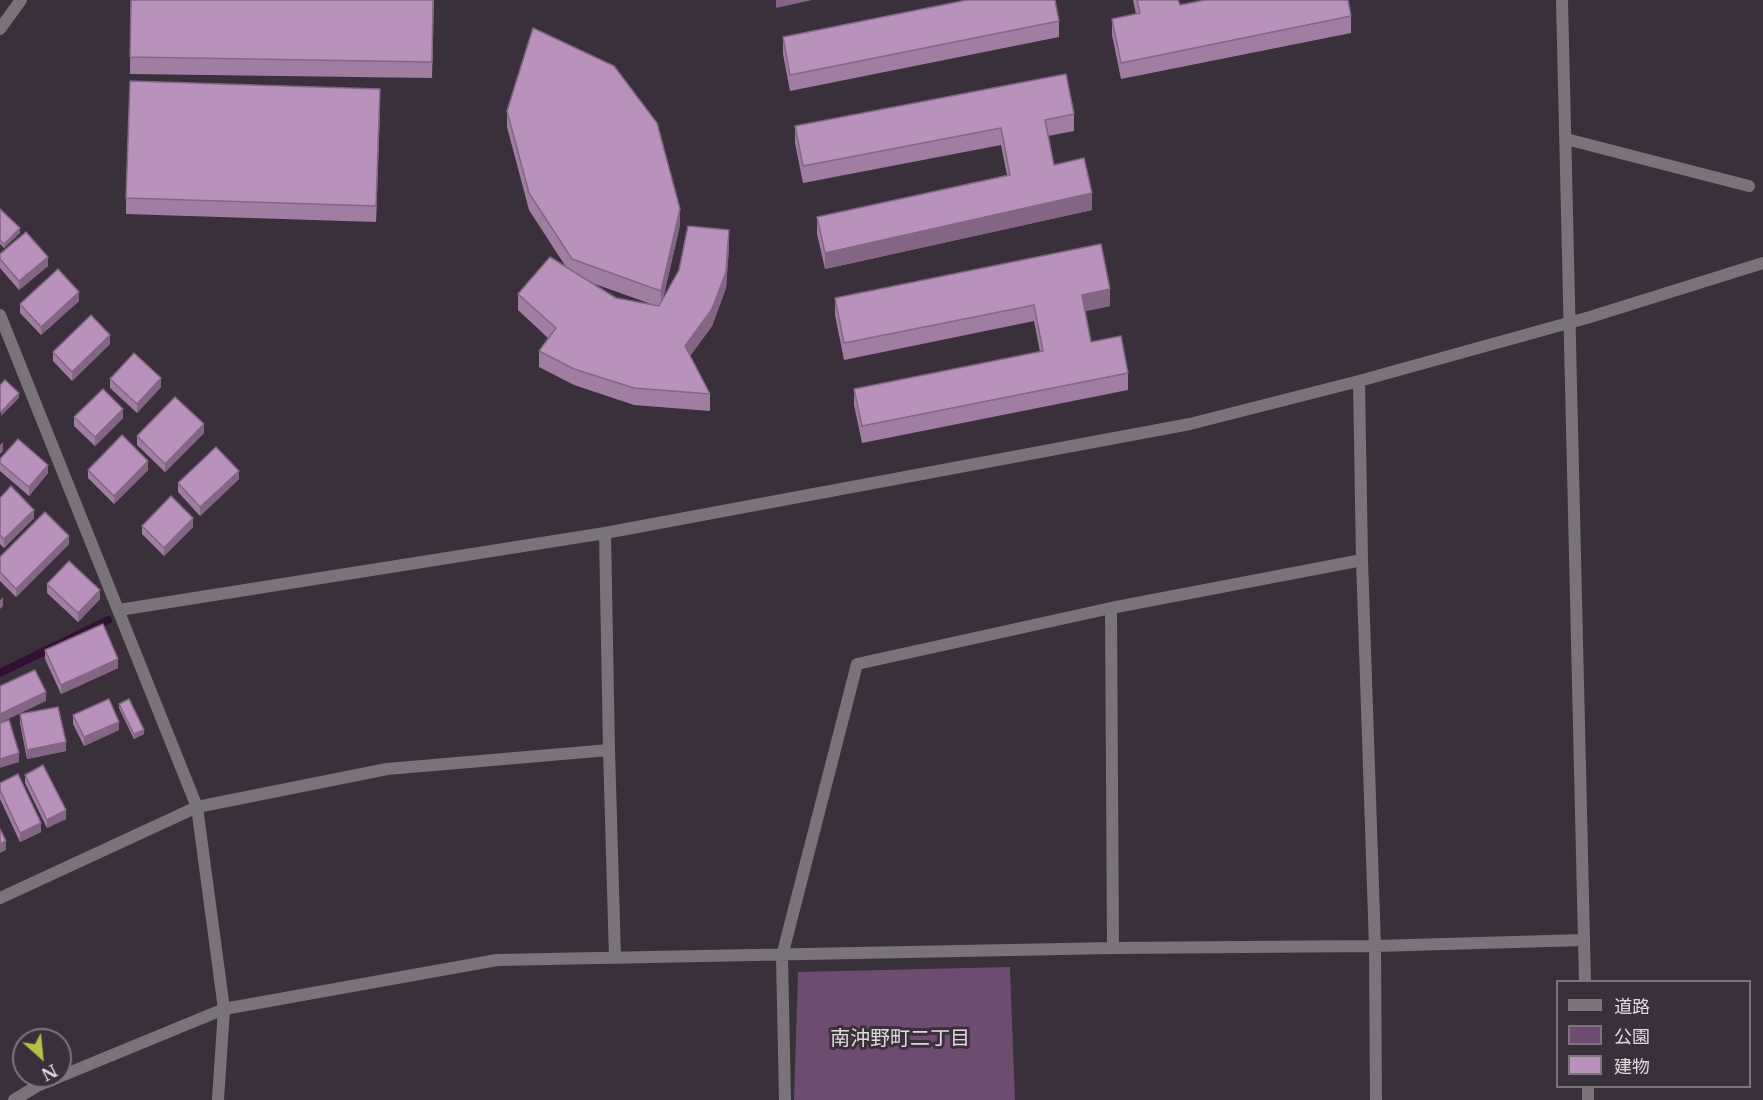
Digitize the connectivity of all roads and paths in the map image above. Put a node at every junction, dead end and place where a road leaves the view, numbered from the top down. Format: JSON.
{"nodes":[{"id":1,"x":21,"y":0,"type":"edge"},
{"id":2,"x":1562,"y":0,"type":"edge"},
{"id":3,"x":0,"y":29,"type":"edge"},
{"id":4,"x":1566,"y":139,"type":"junction"},
{"id":5,"x":1749,"y":186,"type":"dead end"},
{"id":6,"x":1763,"y":263,"type":"edge"},
{"id":7,"x":0,"y":315,"type":"edge"},
{"id":8,"x":1570,"y":322,"type":"junction"},
{"id":9,"x":1359,"y":381,"type":"junction"},
{"id":10,"x":605,"y":533,"type":"junction"},
{"id":11,"x":1362,"y":560,"type":"junction"},
{"id":12,"x":1111,"y":608,"type":"junction"},
{"id":13,"x":119,"y":610,"type":"junction"},
{"id":14,"x":609,"y":750,"type":"junction"},
{"id":15,"x":197,"y":807,"type":"junction"},
{"id":16,"x":0,"y":898,"type":"edge"},
{"id":17,"x":1584,"y":940,"type":"junction"},
{"id":18,"x":1375,"y":946,"type":"junction"},
{"id":19,"x":1113,"y":948,"type":"junction"},
{"id":20,"x":782,"y":956,"type":"junction"},
{"id":21,"x":615,"y":957,"type":"junction"},
{"id":22,"x":1585,"y":980,"type":"edge"},
{"id":23,"x":224,"y":1009,"type":"junction"},
{"id":24,"x":14,"y":1100,"type":"edge"},
{"id":25,"x":218,"y":1100,"type":"edge"},
{"id":26,"x":785,"y":1100,"type":"edge"},
{"id":27,"x":1376,"y":1100,"type":"edge"}],
"edges":[{"from":1,"to":3,"type":"street"},
{"from":2,"to":4,"type":"street"},
{"from":4,"to":5,"type":"street"},
{"from":4,"to":8,"type":"street"},
{"from":6,"to":8,"type":"street"},
{"from":7,"to":13,"type":"street"},
{"from":8,"to":9,"type":"street"},
{"from":8,"to":17,"type":"street"},
{"from":9,"to":10,"type":"street"},
{"from":9,"to":11,"type":"street"},
{"from":10,"to":13,"type":"street"},
{"from":10,"to":14,"type":"street"},
{"from":11,"to":12,"type":"street"},
{"from":11,"to":18,"type":"street"},
{"from":12,"to":19,"type":"street"},
{"from":12,"to":20,"type":"street"},
{"from":13,"to":15,"type":"street"},
{"from":14,"to":15,"type":"street"},
{"from":14,"to":21,"type":"street"},
{"from":15,"to":16,"type":"street"},
{"from":15,"to":23,"type":"street"},
{"from":17,"to":18,"type":"street"},
{"from":17,"to":22,"type":"street"},
{"from":18,"to":19,"type":"street"},
{"from":18,"to":27,"type":"street"},
{"from":19,"to":20,"type":"street"},
{"from":20,"to":21,"type":"street"},
{"from":20,"to":26,"type":"street"},
{"from":21,"to":23,"type":"street"},
{"from":23,"to":24,"type":"street"},
{"from":23,"to":25,"type":"street"}]}
